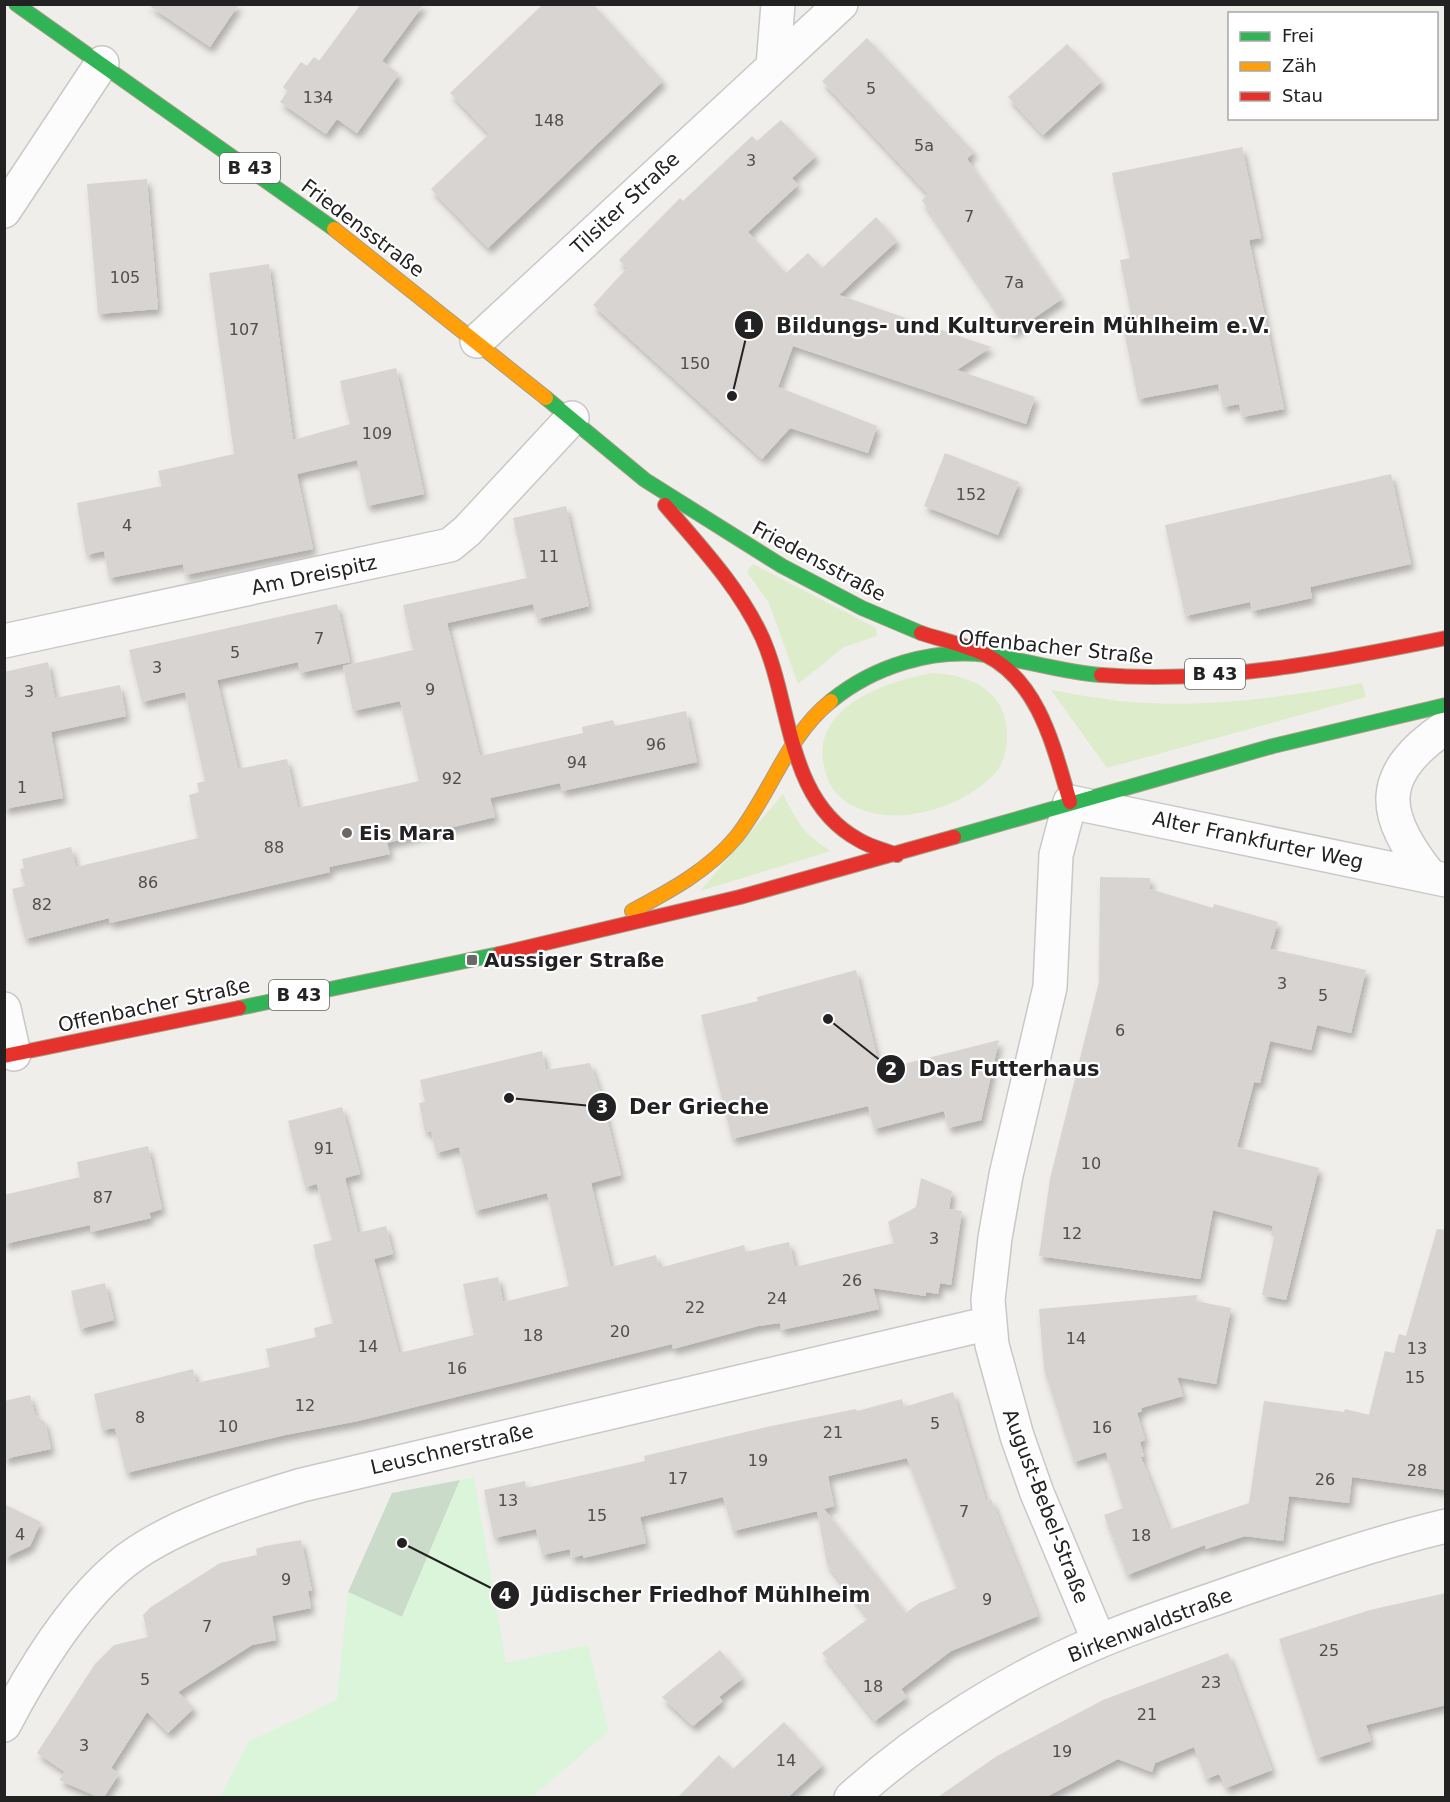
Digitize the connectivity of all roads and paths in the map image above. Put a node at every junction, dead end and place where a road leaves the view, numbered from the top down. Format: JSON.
{"nodes":[{"id":1,"x":16,"y":4,"type":"edge"},
{"id":2,"x":778,"y":4,"type":"edge"},
{"id":3,"x":841,"y":4,"type":"edge"},
{"id":4,"x":102,"y":63,"type":"junction"},
{"id":5,"x":773,"y":66,"type":"junction"},
{"id":6,"x":4,"y":211,"type":"edge"},
{"id":7,"x":477,"y":341,"type":"junction"},
{"id":8,"x":572,"y":418,"type":"junction"},
{"id":9,"x":645,"y":480,"type":"junction"},
{"id":10,"x":1446,"y":638,"type":"edge"},
{"id":11,"x":4,"y":641,"type":"edge"},
{"id":12,"x":986,"y":655,"type":"junction"},
{"id":13,"x":1446,"y":705,"type":"edge"},
{"id":14,"x":1446,"y":727,"type":"edge"},
{"id":15,"x":794,"y":740,"type":"junction"},
{"id":16,"x":1070,"y":802,"type":"junction"},
{"id":17,"x":897,"y":855,"type":"junction"},
{"id":18,"x":1438,"y":878,"type":"edge"},
{"id":19,"x":593,"y":931,"type":"junction"},
{"id":20,"x":4,"y":1009,"type":"edge"},
{"id":21,"x":9,"y":1055,"type":"edge"},
{"id":22,"x":990,"y":1323,"type":"junction"},
{"id":23,"x":1446,"y":1526,"type":"edge"},
{"id":24,"x":1099,"y":1641,"type":"junction"},
{"id":25,"x":4,"y":1725,"type":"edge"},
{"id":26,"x":851,"y":1797,"type":"edge"}],
"edges":[{"from":1,"to":4,"type":"main road","name":"Friedensstraße","number":"B 43"},
{"from":2,"to":5,"type":"street"},
{"from":3,"to":5,"type":"street","name":"Tilsiter Straße"},
{"from":4,"to":6,"type":"street"},
{"from":4,"to":7,"type":"main road","name":"Friedensstraße","number":"B 43"},
{"from":5,"to":7,"type":"street","name":"Tilsiter Straße"},
{"from":7,"to":8,"type":"main road","name":"Friedensstraße","number":"B 43"},
{"from":8,"to":9,"type":"main road","name":"Friedensstraße","number":"B 43"},
{"from":8,"to":11,"type":"street","name":"Am Dreispitz"},
{"from":9,"to":12,"type":"main road","name":"Friedensstraße"},
{"from":9,"to":15,"type":"main road","name":"Friedensstraße"},
{"from":10,"to":12,"type":"main road","name":"Offenbacher Straße","number":"B 43"},
{"from":12,"to":15,"type":"main road","name":"Offenbacher Straße"},
{"from":12,"to":16,"type":"main road"},
{"from":13,"to":16,"type":"main road","name":"Offenbacher Straße","number":"B 43"},
{"from":14,"to":18,"type":"street"},
{"from":15,"to":17,"type":"main road","name":"Friedensstraße"},
{"from":15,"to":19,"type":"main road","name":"Offenbacher Straße"},
{"from":16,"to":17,"type":"main road","name":"Offenbacher Straße","number":"B 43"},
{"from":16,"to":18,"type":"street","name":"Alter Frankfurter Weg"},
{"from":16,"to":22,"type":"street","name":"August-Bebel-Straße"},
{"from":17,"to":19,"type":"main road","name":"Offenbacher Straße","number":"B 43"},
{"from":19,"to":21,"type":"main road","name":"Offenbacher Straße","number":"B 43"},
{"from":20,"to":21,"type":"street"},
{"from":22,"to":24,"type":"street","name":"August-Bebel-Straße"},
{"from":22,"to":25,"type":"street","name":"Leuschnerstraße"},
{"from":23,"to":24,"type":"street","name":"Birkenwaldstraße"},
{"from":24,"to":26,"type":"street","name":"Birkenwaldstraße"}]}
